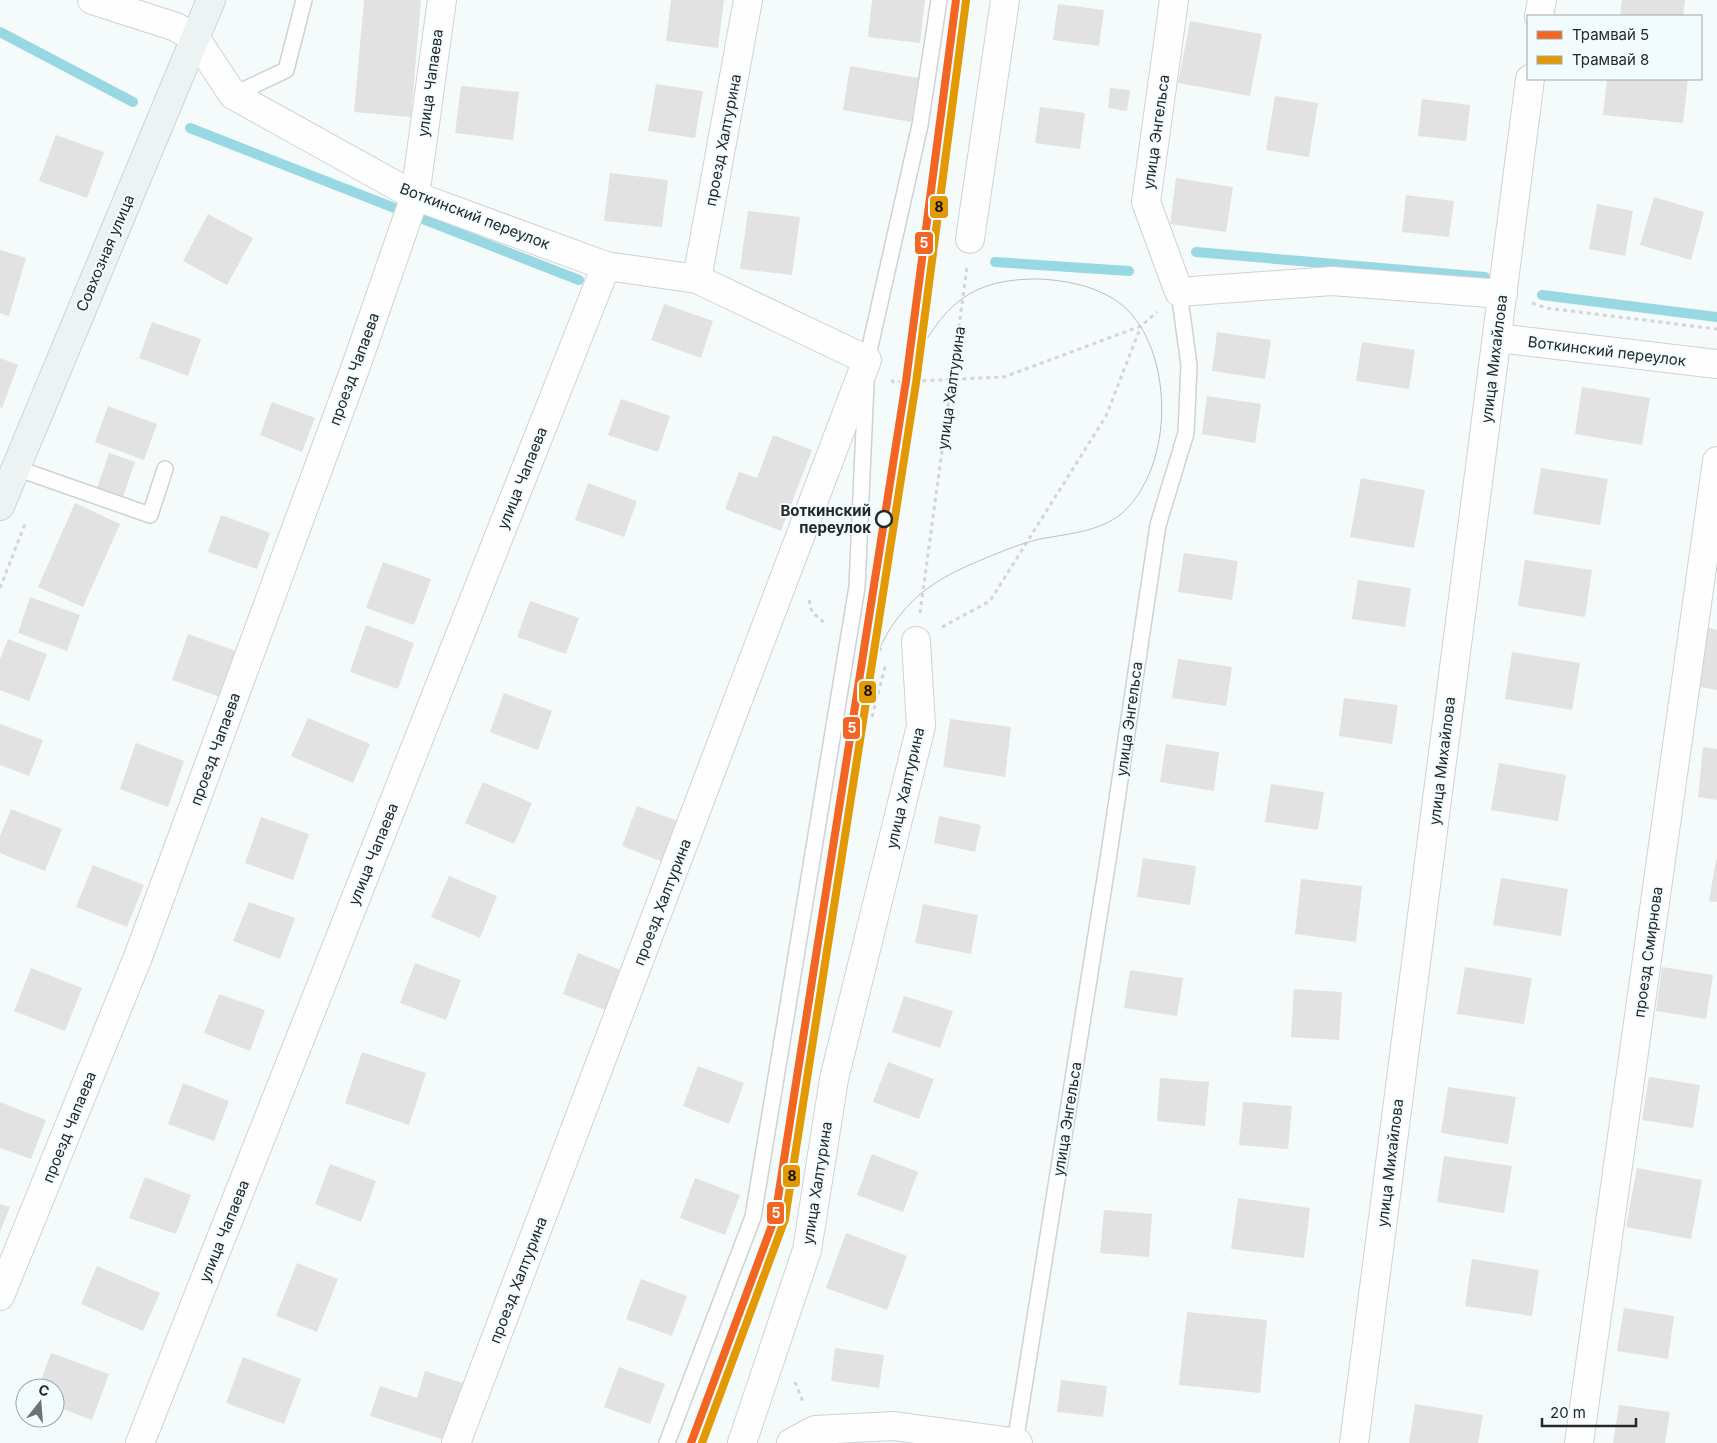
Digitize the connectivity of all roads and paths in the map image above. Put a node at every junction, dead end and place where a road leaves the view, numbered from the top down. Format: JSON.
{"nodes":[{"id":1,"x":92,"y":0,"type":"edge"},
{"id":2,"x":210,"y":0,"type":"edge"},
{"id":3,"x":304,"y":0,"type":"edge"},
{"id":4,"x":442,"y":0,"type":"edge"},
{"id":5,"x":748,"y":0,"type":"edge"},
{"id":6,"x":939,"y":0,"type":"edge"},
{"id":7,"x":1005,"y":0,"type":"edge"},
{"id":8,"x":1174,"y":0,"type":"edge"},
{"id":9,"x":1542,"y":0,"type":"edge"},
{"id":10,"x":1539,"y":15,"type":"edge"},
{"id":11,"x":196,"y":38,"type":"junction"},
{"id":12,"x":1530,"y":80,"type":"edge"},
{"id":13,"x":233,"y":95,"type":"junction"},
{"id":14,"x":415,"y":196,"type":"junction"},
{"id":15,"x":970,"y":239,"type":"joint"},
{"id":16,"x":606,"y":266,"type":"junction"},
{"id":17,"x":697,"y":279,"type":"junction"},
{"id":18,"x":1179,"y":292,"type":"junction"},
{"id":19,"x":1502,"y":294,"type":"junction"},
{"id":20,"x":1141,"y":326,"type":"junction"},
{"id":21,"x":1717,"y":329,"type":"edge"},
{"id":22,"x":1497,"y":338,"type":"junction"},
{"id":23,"x":868,"y":360,"type":"junction"},
{"id":24,"x":1717,"y":364,"type":"edge"},
{"id":25,"x":952,"y":379,"type":"junction"},
{"id":26,"x":1717,"y":461,"type":"edge"},
{"id":27,"x":16,"y":468,"type":"junction"},
{"id":28,"x":166,"y":470,"type":"dead end"},
{"id":29,"x":0,"y":506,"type":"edge"},
{"id":30,"x":916,"y":641,"type":"junction"},
{"id":31,"x":887,"y":660,"type":"dead end"},
{"id":32,"x":872,"y":717,"type":"dead end"},
{"id":33,"x":0,"y":1296,"type":"edge"},
{"id":34,"x":140,"y":1443,"type":"edge"},
{"id":35,"x":456,"y":1443,"type":"edge"},
{"id":36,"x":667,"y":1443,"type":"edge"},
{"id":37,"x":742,"y":1443,"type":"edge"},
{"id":38,"x":790,"y":1443,"type":"edge"},
{"id":39,"x":1016,"y":1443,"type":"edge"},
{"id":40,"x":1354,"y":1443,"type":"edge"},
{"id":41,"x":1579,"y":1443,"type":"edge"}],
"edges":[{"from":1,"to":11,"type":"street","name":"Воткинский переулок"},
{"from":2,"to":11,"type":"street","name":"Совхозная улица"},
{"from":3,"to":13,"type":"lane"},
{"from":4,"to":14,"type":"street","name":"улица Чапаева"},
{"from":5,"to":17,"type":"street","name":"проезд Халтурина"},
{"from":6,"to":23,"type":"lane"},
{"from":7,"to":15,"type":"street"},
{"from":8,"to":18,"type":"street","name":"улица Энгельса"},
{"from":9,"to":10,"type":"street"},
{"from":11,"to":13,"type":"street","name":"Воткинский переулок"},
{"from":11,"to":27,"type":"street","name":"Совхозная улица"},
{"from":12,"to":19,"type":"street","name":"улица Михайлова"},
{"from":13,"to":14,"type":"street","name":"Воткинский переулок"},
{"from":14,"to":16,"type":"street","name":"Воткинский переулок"},
{"from":14,"to":33,"type":"street","name":"проезд Чапаева"},
{"from":15,"to":25,"type":"path","name":"улица Халтурина"},
{"from":16,"to":17,"type":"street","name":"Воткинский переулок"},
{"from":16,"to":34,"type":"street","name":"улица Чапаева"},
{"from":17,"to":23,"type":"street","name":"Воткинский переулок"},
{"from":18,"to":19,"type":"street"},
{"from":18,"to":20,"type":"path"},
{"from":18,"to":39,"type":"lane","name":"улица Энгельса"},
{"from":19,"to":21,"type":"path"},
{"from":19,"to":22,"type":"street","name":"улица Михайлова"},
{"from":20,"to":25,"type":"path"},
{"from":20,"to":30,"type":"path"},
{"from":22,"to":24,"type":"street","name":"Воткинский переулок"},
{"from":22,"to":40,"type":"street","name":"улица Михайлова"},
{"from":23,"to":25,"type":"path"},
{"from":23,"to":35,"type":"street","name":"проезд Халтурина"},
{"from":23,"to":36,"type":"lane"},
{"from":25,"to":30,"type":"path","name":"улица Халтурина"},
{"from":26,"to":41,"type":"street","name":"проезд Смирнова"},
{"from":27,"to":28,"type":"lane"},
{"from":27,"to":29,"type":"street","name":"Совхозная улица"},
{"from":30,"to":37,"type":"street","name":"улица Халтурина"},
{"from":31,"to":32,"type":"path"},
{"from":38,"to":39,"type":"street"}]}
